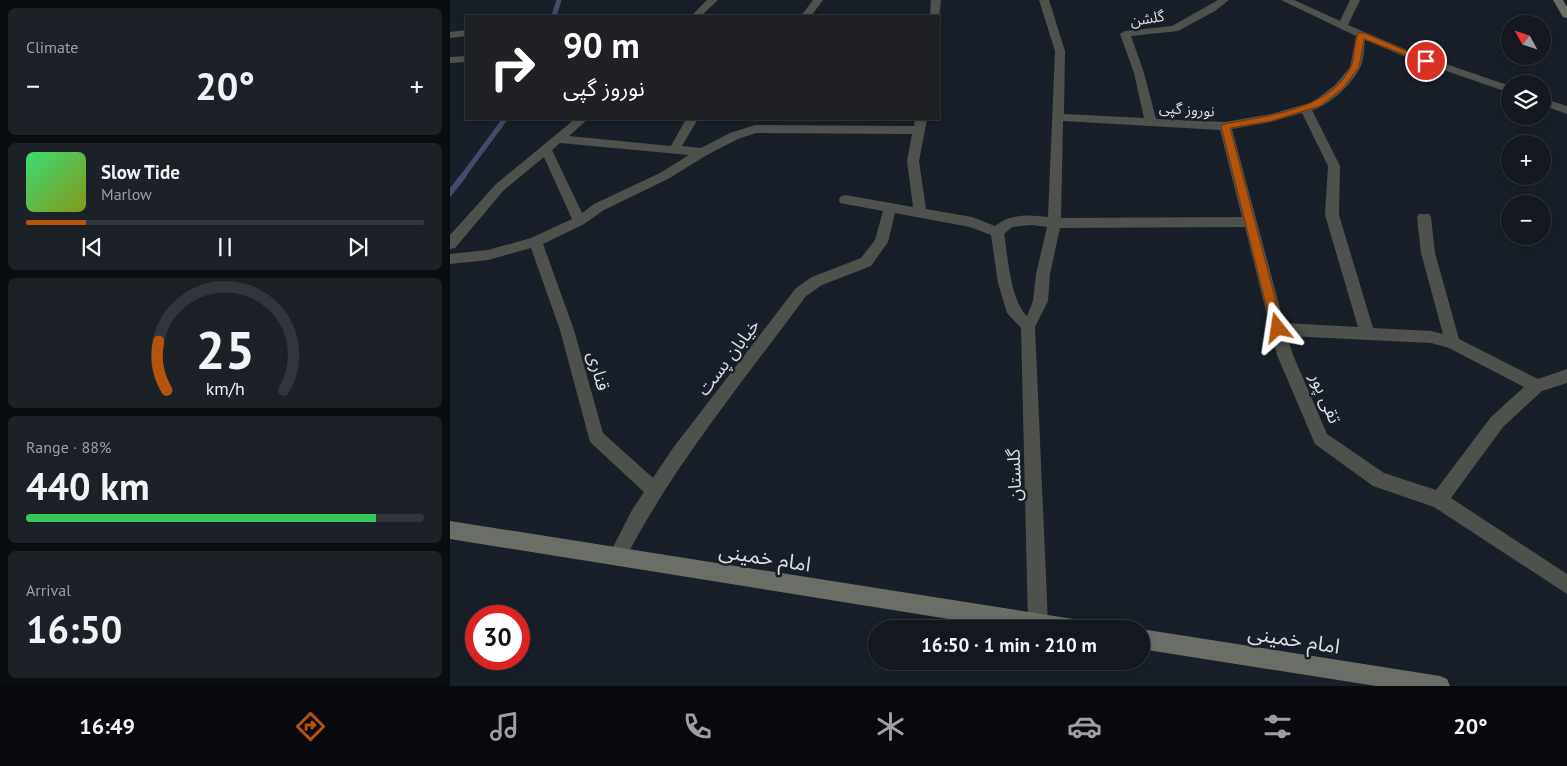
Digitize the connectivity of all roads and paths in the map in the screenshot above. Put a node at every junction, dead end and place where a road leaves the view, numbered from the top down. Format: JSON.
{"nodes":[{"id":1,"x":713,"y":0,"type":"edge"},
{"id":2,"x":818,"y":0,"type":"edge"},
{"id":3,"x":936,"y":0,"type":"edge"},
{"id":4,"x":1044,"y":0,"type":"edge"},
{"id":5,"x":1224,"y":0,"type":"edge"},
{"id":6,"x":1286,"y":0,"type":"edge"},
{"id":7,"x":1355,"y":0,"type":"edge"},
{"id":8,"x":1558,"y":0,"type":"edge"},
{"id":9,"x":697,"y":15,"type":"edge"},
{"id":10,"x":807,"y":15,"type":"edge"},
{"id":11,"x":935,"y":15,"type":"edge"},
{"id":12,"x":1567,"y":15,"type":"edge"},
{"id":13,"x":1343,"y":26,"type":"junction"},
{"id":14,"x":465,"y":33,"type":"edge"},
{"id":15,"x":450,"y":35,"type":"edge"},
{"id":16,"x":1361,"y":35,"type":"junction"},
{"id":17,"x":465,"y":59,"type":"edge"},
{"id":18,"x":450,"y":60,"type":"edge"},
{"id":19,"x":1501,"y":87,"type":"edge"},
{"id":20,"x":1551,"y":104,"type":"edge"},
{"id":21,"x":1305,"y":108,"type":"junction"},
{"id":22,"x":1567,"y":110,"type":"edge"},
{"id":23,"x":1057,"y":117,"type":"junction"},
{"id":24,"x":581,"y":120,"type":"edge"},
{"id":25,"x":691,"y":120,"type":"edge"},
{"id":26,"x":761,"y":120,"type":"edge"},
{"id":27,"x":1151,"y":122,"type":"junction"},
{"id":28,"x":920,"y":124,"type":"edge"},
{"id":29,"x":1225,"y":126,"type":"junction"},
{"id":30,"x":755,"y":129,"type":"junction"},
{"id":31,"x":558,"y":139,"type":"junction"},
{"id":32,"x":546,"y":149,"type":"junction"},
{"id":33,"x":674,"y":150,"type":"junction"},
{"id":34,"x":703,"y":152,"type":"junction"},
{"id":35,"x":845,"y":200,"type":"dead end"},
{"id":36,"x":890,"y":208,"type":"junction"},
{"id":37,"x":920,"y":214,"type":"junction"},
{"id":38,"x":1424,"y":217,"type":"dead end"},
{"id":39,"x":579,"y":221,"type":"junction"},
{"id":40,"x":1250,"y":222,"type":"junction"},
{"id":41,"x":1054,"y":223,"type":"junction"},
{"id":42,"x":997,"y":232,"type":"junction"},
{"id":43,"x":535,"y":242,"type":"junction"},
{"id":44,"x":450,"y":244,"type":"edge"},
{"id":45,"x":450,"y":259,"type":"edge"},
{"id":46,"x":1028,"y":326,"type":"junction"},
{"id":47,"x":1278,"y":328,"type":"junction"},
{"id":48,"x":1366,"y":332,"type":"junction"},
{"id":49,"x":1453,"y":344,"type":"junction"},
{"id":50,"x":1567,"y":376,"type":"edge"},
{"id":51,"x":1537,"y":386,"type":"junction"},
{"id":52,"x":655,"y":491,"type":"junction"},
{"id":53,"x":1439,"y":500,"type":"junction"},
{"id":54,"x":450,"y":530,"type":"edge"},
{"id":55,"x":617,"y":557,"type":"junction"},
{"id":56,"x":1567,"y":585,"type":"edge"},
{"id":57,"x":1019,"y":620,"type":"edge"},
{"id":58,"x":1038,"y":620,"type":"edge"},
{"id":59,"x":1150,"y":641,"type":"edge"},
{"id":60,"x":1440,"y":686,"type":"edge"}],
"edges":[{"from":1,"to":9,"type":"street"},
{"from":2,"to":10,"type":"street"},
{"from":3,"to":11,"type":"street"},
{"from":4,"to":23,"type":"street"},
{"from":5,"to":27,"type":"street","name":"گلشن"},
{"from":6,"to":13,"type":"street"},
{"from":7,"to":13,"type":"street"},
{"from":8,"to":12,"type":"main road"},
{"from":13,"to":16,"type":"street"},
{"from":14,"to":15,"type":"street"},
{"from":16,"to":19,"type":"street"},
{"from":16,"to":21,"type":"street","name":"نوروز گپی"},
{"from":17,"to":18,"type":"street"},
{"from":20,"to":22,"type":"street"},
{"from":21,"to":29,"type":"street","name":"نوروز گپی"},
{"from":21,"to":48,"type":"street"},
{"from":23,"to":27,"type":"street","name":"نوروز گپی"},
{"from":23,"to":41,"type":"street"},
{"from":24,"to":31,"type":"street"},
{"from":25,"to":33,"type":"street"},
{"from":26,"to":30,"type":"street"},
{"from":27,"to":29,"type":"street","name":"نوروز گپی"},
{"from":28,"to":30,"type":"street"},
{"from":28,"to":37,"type":"street"},
{"from":29,"to":40,"type":"street","name":"تقی پور"},
{"from":30,"to":34,"type":"street"},
{"from":31,"to":32,"type":"street"},
{"from":31,"to":33,"type":"street"},
{"from":32,"to":39,"type":"street"},
{"from":32,"to":44,"type":"street"},
{"from":33,"to":34,"type":"street"},
{"from":34,"to":39,"type":"street"},
{"from":35,"to":36,"type":"street"},
{"from":36,"to":37,"type":"street"},
{"from":36,"to":52,"type":"street","name":"خیابان پست"},
{"from":37,"to":42,"type":"street"},
{"from":38,"to":49,"type":"street"},
{"from":39,"to":43,"type":"street"},
{"from":40,"to":41,"type":"street"},
{"from":40,"to":47,"type":"street","name":"تقی پور"},
{"from":41,"to":42,"type":"street"},
{"from":41,"to":46,"type":"street"},
{"from":42,"to":46,"type":"street"},
{"from":43,"to":45,"type":"street"},
{"from":43,"to":52,"type":"street","name":"قناری"},
{"from":46,"to":58,"type":"street","name":"گلستان"},
{"from":47,"to":48,"type":"street"},
{"from":47,"to":53,"type":"street","name":"تقی پور"},
{"from":48,"to":49,"type":"street"},
{"from":49,"to":51,"type":"street"},
{"from":50,"to":51,"type":"street"},
{"from":51,"to":53,"type":"street"},
{"from":52,"to":55,"type":"street","name":"خیابان پست"},
{"from":53,"to":56,"type":"street","name":"تقی پور"},
{"from":54,"to":55,"type":"main road","name":"امام خمینی"},
{"from":55,"to":57,"type":"main road","name":"امام خمینی"},
{"from":59,"to":60,"type":"main road","name":"امام خمینی"}]}
